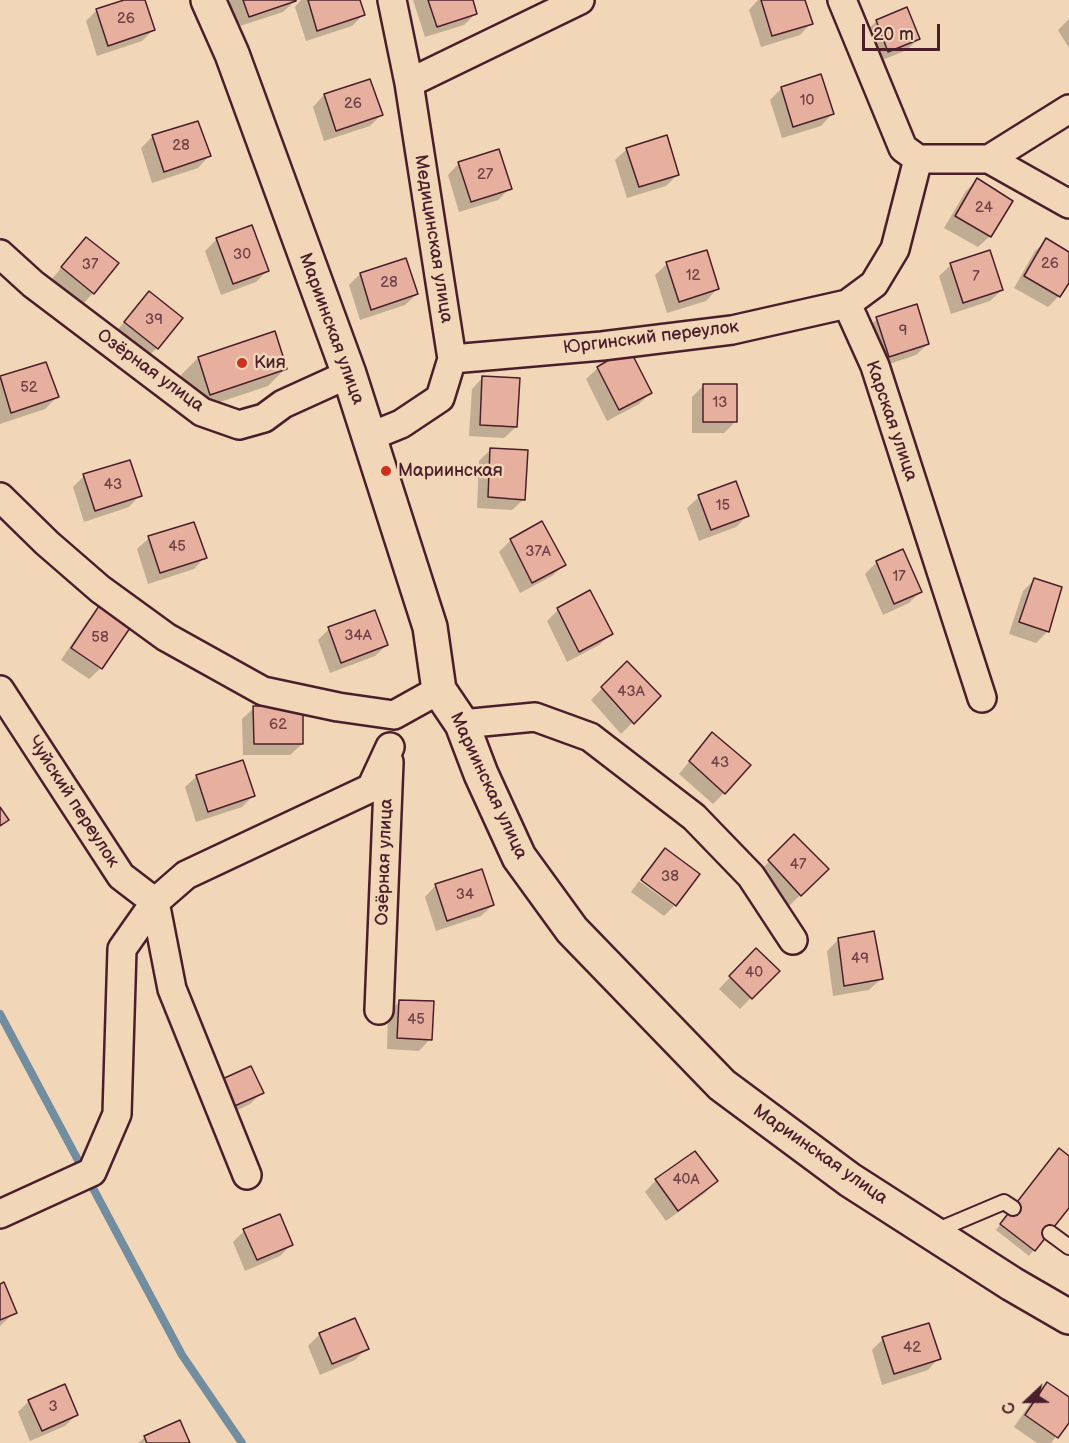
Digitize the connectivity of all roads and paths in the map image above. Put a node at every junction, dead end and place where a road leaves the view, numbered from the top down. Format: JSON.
{"nodes":[{"id":1,"x":208,"y":0,"type":"edge"},
{"id":2,"x":392,"y":0,"type":"edge"},
{"id":3,"x":580,"y":0,"type":"edge"},
{"id":4,"x":842,"y":0,"type":"edge"},
{"id":5,"x":409,"y":83,"type":"junction"},
{"id":6,"x":1069,"y":108,"type":"edge"},
{"id":7,"x":918,"y":159,"type":"junction"},
{"id":8,"x":989,"y":159,"type":"junction"},
{"id":9,"x":1069,"y":204,"type":"edge"},
{"id":10,"x":0,"y":254,"type":"edge"},
{"id":11,"x":847,"y":304,"type":"junction"},
{"id":12,"x":452,"y":359,"type":"junction"},
{"id":13,"x":349,"y":374,"type":"junction"},
{"id":14,"x":369,"y":437,"type":"junction"},
{"id":15,"x":0,"y":497,"type":"edge"},
{"id":16,"x":0,"y":690,"type":"edge"},
{"id":17,"x":439,"y":690,"type":"junction"},
{"id":18,"x":982,"y":698,"type":"dead end"},
{"id":19,"x":394,"y":715,"type":"junction"},
{"id":20,"x":462,"y":724,"type":"junction"},
{"id":21,"x":390,"y":747,"type":"junction"},
{"id":22,"x":155,"y":902,"type":"junction"},
{"id":23,"x":793,"y":940,"type":"dead end"},
{"id":24,"x":379,"y":1010,"type":"dead end"},
{"id":25,"x":247,"y":1175,"type":"dead end"},
{"id":26,"x":1013,"y":1208,"type":"dead end"},
{"id":27,"x":0,"y":1214,"type":"edge"},
{"id":28,"x":932,"y":1232,"type":"junction"},
{"id":29,"x":1050,"y":1233,"type":"dead end"},
{"id":30,"x":1069,"y":1247,"type":"edge"},
{"id":31,"x":1069,"y":1317,"type":"edge"}],
"edges":[{"from":1,"to":13,"type":"main road","name":"Мариинская улица"},
{"from":2,"to":5,"type":"street","name":"Медицинская улица"},
{"from":3,"to":5,"type":"street"},
{"from":4,"to":7,"type":"street"},
{"from":5,"to":12,"type":"street","name":"Медицинская улица"},
{"from":6,"to":8,"type":"street"},
{"from":7,"to":8,"type":"street"},
{"from":7,"to":11,"type":"street"},
{"from":8,"to":9,"type":"street"},
{"from":10,"to":13,"type":"street","name":"Озёрная улица"},
{"from":11,"to":12,"type":"street","name":"Юргинский переулок"},
{"from":11,"to":18,"type":"street","name":"Карская улица"},
{"from":12,"to":14,"type":"street","name":"Медицинская улица"},
{"from":13,"to":14,"type":"main road","name":"Мариинская улица"},
{"from":14,"to":17,"type":"main road","name":"Мариинская улица"},
{"from":15,"to":19,"type":"street"},
{"from":16,"to":22,"type":"street","name":"Чуйский переулок"},
{"from":17,"to":19,"type":"street"},
{"from":17,"to":20,"type":"main road","name":"Мариинская улица"},
{"from":19,"to":21,"type":"street","name":"Озёрная улица"},
{"from":20,"to":23,"type":"street"},
{"from":20,"to":28,"type":"main road","name":"Мариинская улица"},
{"from":21,"to":22,"type":"street"},
{"from":21,"to":24,"type":"street","name":"Озёрная улица"},
{"from":22,"to":25,"type":"street"},
{"from":22,"to":27,"type":"street"},
{"from":26,"to":28,"type":"lane"},
{"from":28,"to":31,"type":"main road","name":"Мариинская улица"},
{"from":29,"to":30,"type":"lane"}]}
